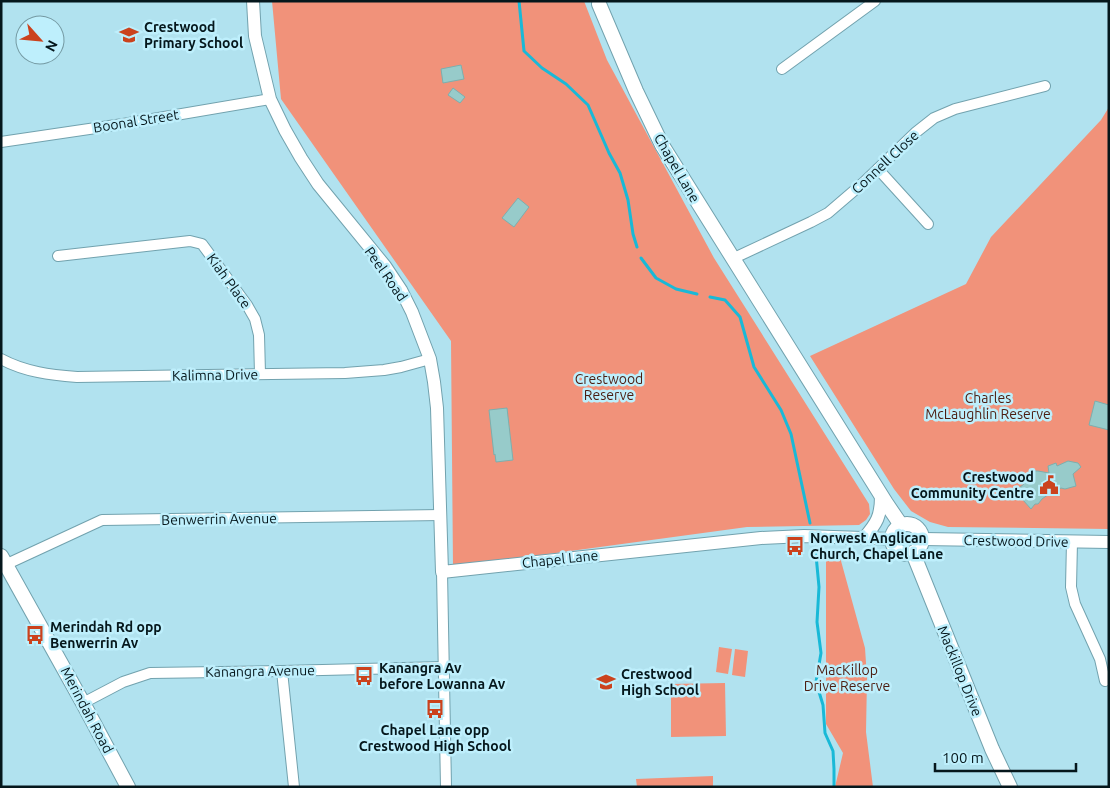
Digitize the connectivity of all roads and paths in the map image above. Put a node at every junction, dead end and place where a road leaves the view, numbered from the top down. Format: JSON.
{"nodes":[{"id":1,"x":253,"y":1,"type":"edge"},
{"id":2,"x":875,"y":1,"type":"edge"},
{"id":3,"x":597,"y":2,"type":"edge"},
{"id":4,"x":782,"y":69,"type":"dead end"},
{"id":5,"x":1045,"y":86,"type":"dead end"},
{"id":6,"x":270,"y":99,"type":"junction"},
{"id":7,"x":1,"y":142,"type":"edge"},
{"id":8,"x":878,"y":169,"type":"junction"},
{"id":9,"x":928,"y":224,"type":"dead end"},
{"id":10,"x":58,"y":256,"type":"dead end"},
{"id":11,"x":732,"y":259,"type":"junction"},
{"id":12,"x":430,"y":358,"type":"junction"},
{"id":13,"x":1,"y":359,"type":"edge"},
{"id":14,"x":260,"y":374,"type":"junction"},
{"id":15,"x":881,"y":496,"type":"junction"},
{"id":16,"x":441,"y":515,"type":"junction"},
{"id":17,"x":901,"y":524,"type":"junction"},
{"id":18,"x":864,"y":538,"type":"junction"},
{"id":19,"x":892,"y":539,"type":"junction"},
{"id":20,"x":923,"y":539,"type":"junction"},
{"id":21,"x":1072,"y":542,"type":"junction"},
{"id":22,"x":1109,"y":542,"type":"edge"},
{"id":23,"x":913,"y":553,"type":"junction"},
{"id":24,"x":4,"y":560,"type":"edge"},
{"id":25,"x":442,"y":572,"type":"junction"},
{"id":26,"x":444,"y":667,"type":"junction"},
{"id":27,"x":282,"y":671,"type":"junction"},
{"id":28,"x":1105,"y":681,"type":"dead end"},
{"id":29,"x":83,"y":703,"type":"junction"},
{"id":30,"x":128,"y":787,"type":"edge"},
{"id":31,"x":294,"y":787,"type":"edge"},
{"id":32,"x":446,"y":787,"type":"edge"},
{"id":33,"x":1010,"y":787,"type":"edge"}],
"edges":[{"from":1,"to":6,"type":"street","name":"Peel Road"},
{"from":2,"to":4,"type":"street"},
{"from":3,"to":11,"type":"main road","name":"Chapel Lane"},
{"from":5,"to":8,"type":"street","name":"Connell Close"},
{"from":6,"to":7,"type":"street","name":"Boonal Street"},
{"from":6,"to":12,"type":"street","name":"Peel Road"},
{"from":8,"to":9,"type":"street"},
{"from":8,"to":11,"type":"street","name":"Connell Close"},
{"from":10,"to":14,"type":"street","name":"Kiah Place"},
{"from":11,"to":15,"type":"main road","name":"Chapel Lane"},
{"from":12,"to":14,"type":"street","name":"Kalimna Drive"},
{"from":12,"to":16,"type":"street","name":"Peel Road"},
{"from":13,"to":14,"type":"street","name":"Kalimna Drive"},
{"from":15,"to":17,"type":"main road","name":"Chapel Lane"},
{"from":15,"to":18,"type":"street"},
{"from":16,"to":24,"type":"street","name":"Benwerrin Avenue"},
{"from":16,"to":25,"type":"street","name":"Peel Road"},
{"from":17,"to":19,"type":"main road"},
{"from":17,"to":20,"type":"main road"},
{"from":18,"to":19,"type":"street","name":"Chapel Lane"},
{"from":18,"to":25,"type":"street","name":"Chapel Lane"},
{"from":19,"to":23,"type":"main road"},
{"from":20,"to":21,"type":"street","name":"Crestwood Drive"},
{"from":20,"to":23,"type":"main road"},
{"from":21,"to":22,"type":"street","name":"Crestwood Drive"},
{"from":21,"to":28,"type":"street"},
{"from":23,"to":33,"type":"main road","name":"Mackillop Drive"},
{"from":24,"to":29,"type":"main road","name":"Merindah Road"},
{"from":25,"to":26,"type":"street"},
{"from":26,"to":27,"type":"street","name":"Kanangra Avenue"},
{"from":26,"to":32,"type":"street"},
{"from":27,"to":29,"type":"street","name":"Kanangra Avenue"},
{"from":27,"to":31,"type":"street"},
{"from":29,"to":30,"type":"main road","name":"Merindah Road"}]}
